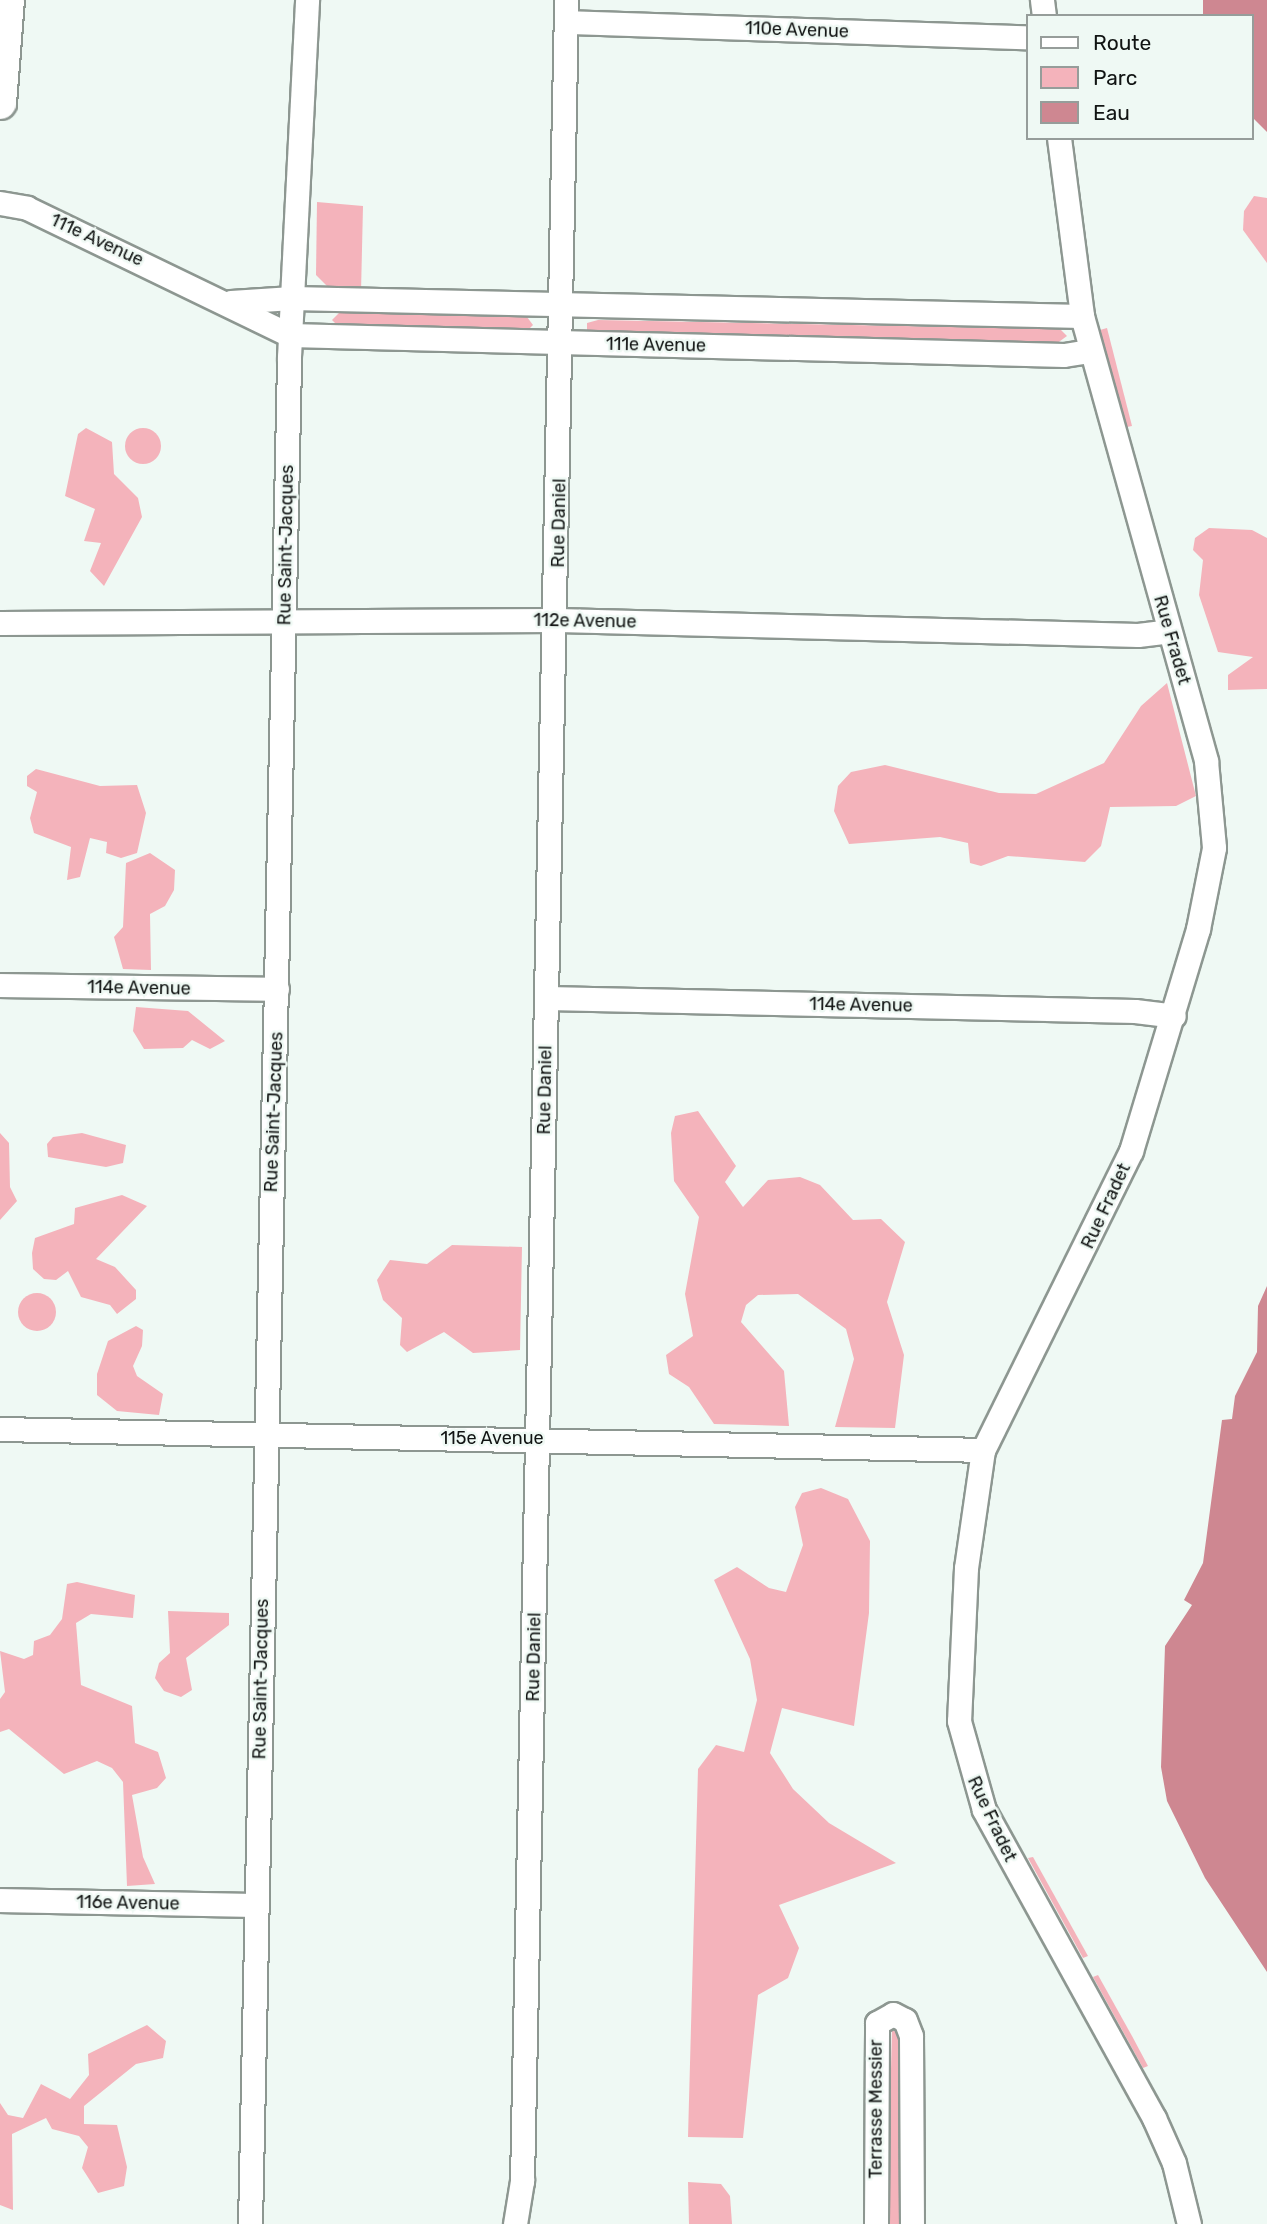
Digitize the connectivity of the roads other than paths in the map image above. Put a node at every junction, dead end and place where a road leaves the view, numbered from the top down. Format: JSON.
{"nodes":[{"id":1,"x":8,"y":0,"type":"edge"},
{"id":2,"x":307,"y":0,"type":"edge"},
{"id":3,"x":567,"y":11,"type":"edge"},
{"id":4,"x":1026,"y":37,"type":"edge"},
{"id":5,"x":0,"y":103,"type":"edge"},
{"id":6,"x":1059,"y":140,"type":"edge"},
{"id":7,"x":0,"y":203,"type":"edge"},
{"id":8,"x":292,"y":298,"type":"junction"},
{"id":9,"x":230,"y":302,"type":"junction"},
{"id":10,"x":562,"y":306,"type":"junction"},
{"id":11,"x":1082,"y":316,"type":"junction"},
{"id":12,"x":290,"y":335,"type":"junction"},
{"id":13,"x":562,"y":343,"type":"junction"},
{"id":14,"x":1090,"y":351,"type":"junction"},
{"id":15,"x":558,"y":620,"type":"junction"},
{"id":16,"x":0,"y":624,"type":"edge"},
{"id":17,"x":284,"y":624,"type":"junction"},
{"id":18,"x":1169,"y":631,"type":"junction"},
{"id":19,"x":0,"y":985,"type":"edge"},
{"id":20,"x":277,"y":989,"type":"junction"},
{"id":21,"x":547,"y":998,"type":"junction"},
{"id":22,"x":1174,"y":1016,"type":"junction"},
{"id":23,"x":0,"y":1429,"type":"edge"},
{"id":24,"x":266,"y":1435,"type":"junction"},
{"id":25,"x":538,"y":1438,"type":"junction"},
{"id":26,"x":983,"y":1450,"type":"junction"},
{"id":27,"x":0,"y":1900,"type":"edge"},
{"id":28,"x":256,"y":1905,"type":"junction"},
{"id":29,"x":523,"y":2181,"type":"junction"},
{"id":30,"x":250,"y":2224,"type":"edge"},
{"id":31,"x":515,"y":2224,"type":"edge"},
{"id":32,"x":529,"y":2224,"type":"edge"},
{"id":33,"x":876,"y":2224,"type":"edge"},
{"id":34,"x":912,"y":2224,"type":"edge"},
{"id":35,"x":1189,"y":2224,"type":"edge"}],
"edges":[{"from":1,"to":5,"type":"street"},
{"from":2,"to":8,"type":"street","name":"Rue Saint-Jacques"},
{"from":3,"to":4,"type":"street","name":"110e Avenue"},
{"from":3,"to":10,"type":"street","name":"Rue Daniel"},
{"from":6,"to":11,"type":"street","name":"Rue Fradet"},
{"from":7,"to":9,"type":"street","name":"111e Avenue"},
{"from":8,"to":9,"type":"street","name":"111e Avenue"},
{"from":8,"to":10,"type":"street","name":"111e Avenue"},
{"from":8,"to":12,"type":"street","name":"Rue Saint-Jacques"},
{"from":9,"to":12,"type":"street","name":"111e Avenue"},
{"from":10,"to":11,"type":"street","name":"111e Avenue"},
{"from":10,"to":13,"type":"street","name":"Rue Daniel"},
{"from":11,"to":14,"type":"street","name":"Rue Fradet"},
{"from":12,"to":13,"type":"street","name":"111e Avenue"},
{"from":12,"to":17,"type":"street","name":"Rue Saint-Jacques"},
{"from":13,"to":14,"type":"street","name":"111e Avenue"},
{"from":13,"to":15,"type":"street","name":"Rue Daniel"},
{"from":14,"to":18,"type":"street","name":"Rue Fradet"},
{"from":15,"to":17,"type":"street","name":"112e Avenue"},
{"from":15,"to":18,"type":"street","name":"112e Avenue"},
{"from":15,"to":21,"type":"street","name":"Rue Daniel"},
{"from":16,"to":17,"type":"street","name":"112e Avenue"},
{"from":17,"to":20,"type":"street","name":"Rue Saint-Jacques"},
{"from":18,"to":22,"type":"street","name":"Rue Fradet"},
{"from":19,"to":20,"type":"street","name":"114e Avenue"},
{"from":20,"to":24,"type":"street","name":"Rue Saint-Jacques"},
{"from":21,"to":22,"type":"street","name":"114e Avenue"},
{"from":21,"to":25,"type":"street","name":"Rue Daniel"},
{"from":22,"to":26,"type":"street","name":"Rue Fradet"},
{"from":23,"to":24,"type":"street","name":"115e Avenue"},
{"from":24,"to":25,"type":"street","name":"115e Avenue"},
{"from":24,"to":28,"type":"street","name":"Rue Saint-Jacques"},
{"from":25,"to":26,"type":"street","name":"115e Avenue"},
{"from":25,"to":29,"type":"street","name":"Rue Daniel"},
{"from":26,"to":35,"type":"street","name":"Rue Fradet"},
{"from":27,"to":28,"type":"street","name":"116e Avenue"},
{"from":28,"to":30,"type":"street","name":"Rue Saint-Jacques"},
{"from":29,"to":31,"type":"street","name":"Rue Daniel"},
{"from":29,"to":32,"type":"street","name":"Rue Daniel"},
{"from":33,"to":34,"type":"street","name":"Terrasse Messier"}]}
